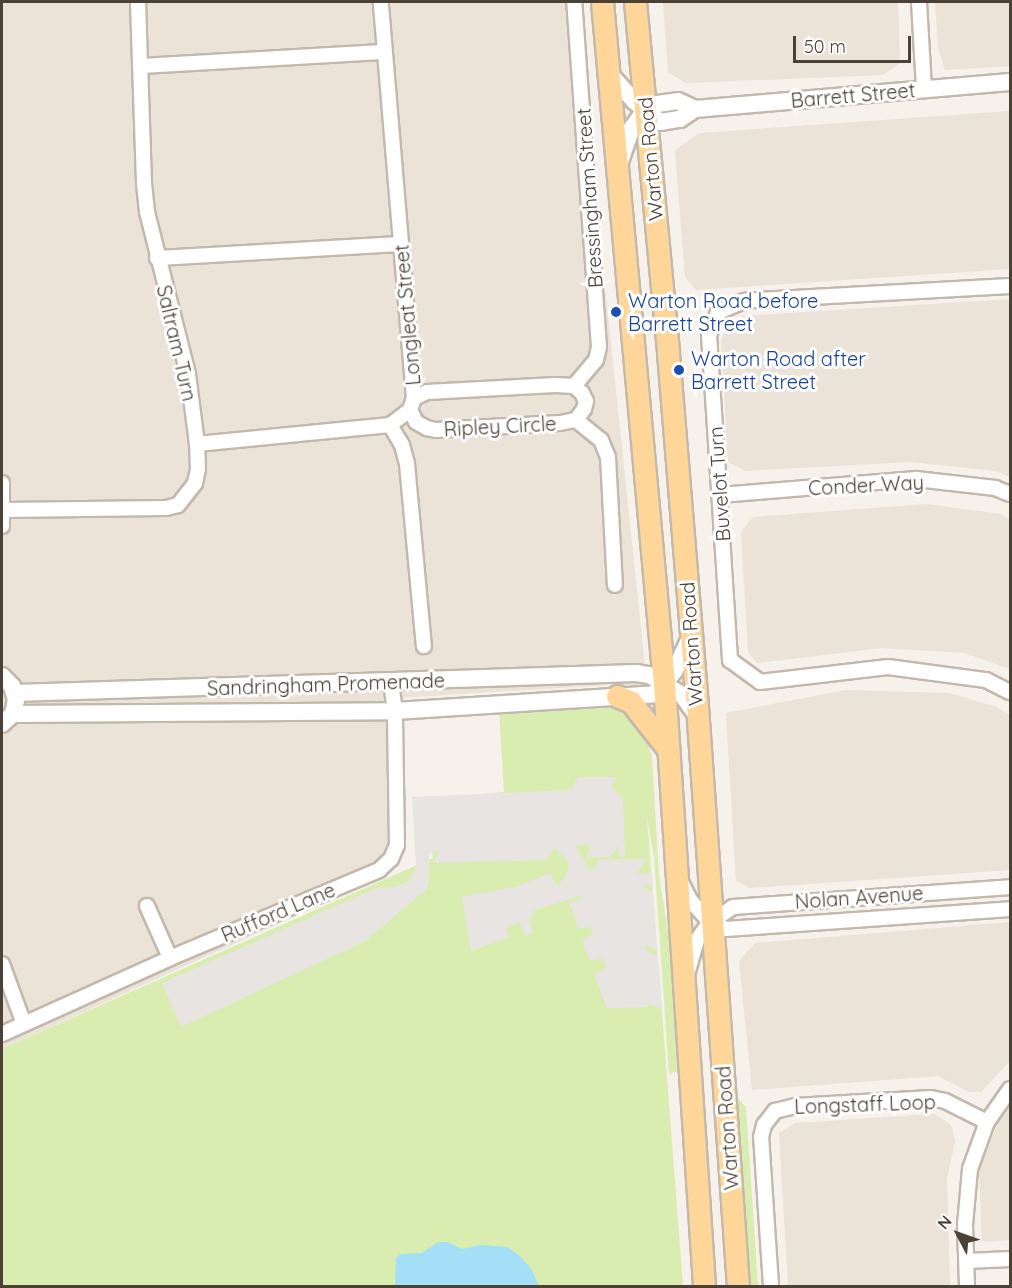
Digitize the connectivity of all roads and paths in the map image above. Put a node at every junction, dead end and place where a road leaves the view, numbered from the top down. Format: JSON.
{"nodes":[{"id":1,"x":138,"y":2,"type":"edge"},
{"id":2,"x":381,"y":2,"type":"edge"},
{"id":3,"x":574,"y":2,"type":"edge"},
{"id":4,"x":602,"y":2,"type":"edge"},
{"id":5,"x":635,"y":2,"type":"edge"},
{"id":6,"x":919,"y":2,"type":"edge"},
{"id":7,"x":384,"y":52,"type":"junction"},
{"id":8,"x":140,"y":66,"type":"junction"},
{"id":9,"x":609,"y":73,"type":"junction"},
{"id":10,"x":1011,"y":82,"type":"edge"},
{"id":11,"x":924,"y":89,"type":"junction"},
{"id":12,"x":645,"y":110,"type":"junction"},
{"id":13,"x":618,"y":173,"type":"junction"},
{"id":14,"x":401,"y":244,"type":"junction"},
{"id":15,"x":157,"y":258,"type":"junction"},
{"id":16,"x":1011,"y":286,"type":"edge"},
{"id":17,"x":574,"y":386,"type":"junction"},
{"id":18,"x":412,"y":404,"type":"junction"},
{"id":19,"x":576,"y":420,"type":"junction"},
{"id":20,"x":390,"y":425,"type":"junction"},
{"id":21,"x":197,"y":444,"type":"junction"},
{"id":22,"x":2,"y":483,"type":"edge"},
{"id":23,"x":720,"y":495,"type":"junction"},
{"id":24,"x":1011,"y":495,"type":"edge"},
{"id":25,"x":3,"y":510,"type":"junction"},
{"id":26,"x":2,"y":526,"type":"edge"},
{"id":27,"x":615,"y":585,"type":"dead end"},
{"id":28,"x":691,"y":635,"type":"junction"},
{"id":29,"x":424,"y":646,"type":"dead end"},
{"id":30,"x":2,"y":676,"type":"edge"},
{"id":31,"x":391,"y":683,"type":"junction"},
{"id":32,"x":664,"y":683,"type":"junction"},
{"id":33,"x":1011,"y":692,"type":"edge"},
{"id":34,"x":15,"y":693,"type":"junction"},
{"id":35,"x":617,"y":696,"type":"junction"},
{"id":36,"x":395,"y":711,"type":"junction"},
{"id":37,"x":697,"y":716,"type":"junction"},
{"id":38,"x":7,"y":719,"type":"edge"},
{"id":39,"x":668,"y":749,"type":"junction"},
{"id":40,"x":676,"y":872,"type":"junction"},
{"id":41,"x":1011,"y":887,"type":"edge"},
{"id":42,"x":147,"y":906,"type":"dead end"},
{"id":43,"x":1011,"y":909,"type":"edge"},
{"id":44,"x":712,"y":921,"type":"junction"},
{"id":45,"x":170,"y":958,"type":"junction"},
{"id":46,"x":2,"y":964,"type":"edge"},
{"id":47,"x":684,"y":991,"type":"junction"},
{"id":48,"x":24,"y":1024,"type":"junction"},
{"id":49,"x":2,"y":1034,"type":"edge"},
{"id":50,"x":1011,"y":1089,"type":"edge"},
{"id":51,"x":987,"y":1122,"type":"junction"},
{"id":52,"x":1011,"y":1259,"type":"edge"},
{"id":53,"x":967,"y":1262,"type":"junction"},
{"id":54,"x":704,"y":1287,"type":"edge"},
{"id":55,"x":738,"y":1287,"type":"edge"},
{"id":56,"x":771,"y":1287,"type":"edge"},
{"id":57,"x":967,"y":1287,"type":"edge"}],
"edges":[{"from":1,"to":8,"type":"street","name":"Saltram Turn"},
{"from":2,"to":7,"type":"street","name":"Longleat Street"},
{"from":3,"to":17,"type":"street","name":"Bressingham Street"},
{"from":4,"to":9,"type":"main road","name":"Warton Road"},
{"from":5,"to":12,"type":"main road","name":"Warton Road"},
{"from":6,"to":11,"type":"street"},
{"from":7,"to":8,"type":"street"},
{"from":7,"to":14,"type":"street","name":"Longleat Street"},
{"from":8,"to":15,"type":"street","name":"Saltram Turn"},
{"from":9,"to":12,"type":"street","name":"Barrett Street"},
{"from":9,"to":13,"type":"main road","name":"Warton Road"},
{"from":10,"to":11,"type":"street","name":"Barrett Street"},
{"from":11,"to":12,"type":"street","name":"Barrett Street"},
{"from":12,"to":13,"type":"street"},
{"from":12,"to":28,"type":"main road","name":"Warton Road"},
{"from":13,"to":32,"type":"main road","name":"Warton Road"},
{"from":14,"to":15,"type":"street"},
{"from":14,"to":18,"type":"street","name":"Longleat Street"},
{"from":15,"to":21,"type":"street","name":"Saltram Turn"},
{"from":16,"to":23,"type":"street","name":"Buvelot Turn"},
{"from":17,"to":18,"type":"street","name":"Ripley Circle"},
{"from":17,"to":19,"type":"street","name":"Ripley Circle"},
{"from":18,"to":19,"type":"street","name":"Ripley Circle"},
{"from":18,"to":20,"type":"street","name":"Longleat Street"},
{"from":19,"to":27,"type":"street"},
{"from":20,"to":21,"type":"street"},
{"from":20,"to":29,"type":"street"},
{"from":21,"to":25,"type":"street","name":"Saltram Turn"},
{"from":22,"to":25,"type":"street"},
{"from":23,"to":24,"type":"street","name":"Conder Way"},
{"from":23,"to":33,"type":"street","name":"Buvelot Turn"},
{"from":25,"to":26,"type":"street"},
{"from":28,"to":32,"type":"street"},
{"from":28,"to":37,"type":"main road","name":"Warton Road"},
{"from":30,"to":34,"type":"street"},
{"from":31,"to":32,"type":"street","name":"Sandringham Promenade"},
{"from":31,"to":34,"type":"street","name":"Sandringham Promenade"},
{"from":31,"to":36,"type":"street","name":"Rufford Lane"},
{"from":32,"to":35,"type":"street","name":"Sandringham Promenade"},
{"from":32,"to":37,"type":"street"},
{"from":32,"to":39,"type":"main road","name":"Warton Road"},
{"from":34,"to":38,"type":"street"},
{"from":35,"to":36,"type":"street","name":"Sandringham Promenade"},
{"from":35,"to":39,"type":"main road"},
{"from":36,"to":38,"type":"street","name":"Sandringham Promenade"},
{"from":36,"to":45,"type":"street","name":"Rufford Lane"},
{"from":37,"to":44,"type":"main road","name":"Warton Road"},
{"from":39,"to":40,"type":"main road","name":"Warton Road"},
{"from":40,"to":44,"type":"street","name":"Nolan Avenue"},
{"from":40,"to":47,"type":"main road","name":"Warton Road"},
{"from":41,"to":44,"type":"street","name":"Nolan Avenue"},
{"from":42,"to":45,"type":"street"},
{"from":43,"to":44,"type":"street","name":"Nolan Avenue"},
{"from":44,"to":47,"type":"street","name":"Nolan Avenue"},
{"from":44,"to":55,"type":"main road","name":"Warton Road"},
{"from":45,"to":48,"type":"street","name":"Rufford Lane"},
{"from":46,"to":48,"type":"street"},
{"from":47,"to":54,"type":"main road","name":"Warton Road"},
{"from":48,"to":49,"type":"street","name":"Rufford Lane"},
{"from":50,"to":51,"type":"street"},
{"from":51,"to":53,"type":"street"},
{"from":51,"to":56,"type":"street","name":"Longstaff Loop"},
{"from":52,"to":53,"type":"street"},
{"from":53,"to":57,"type":"street"}]}
